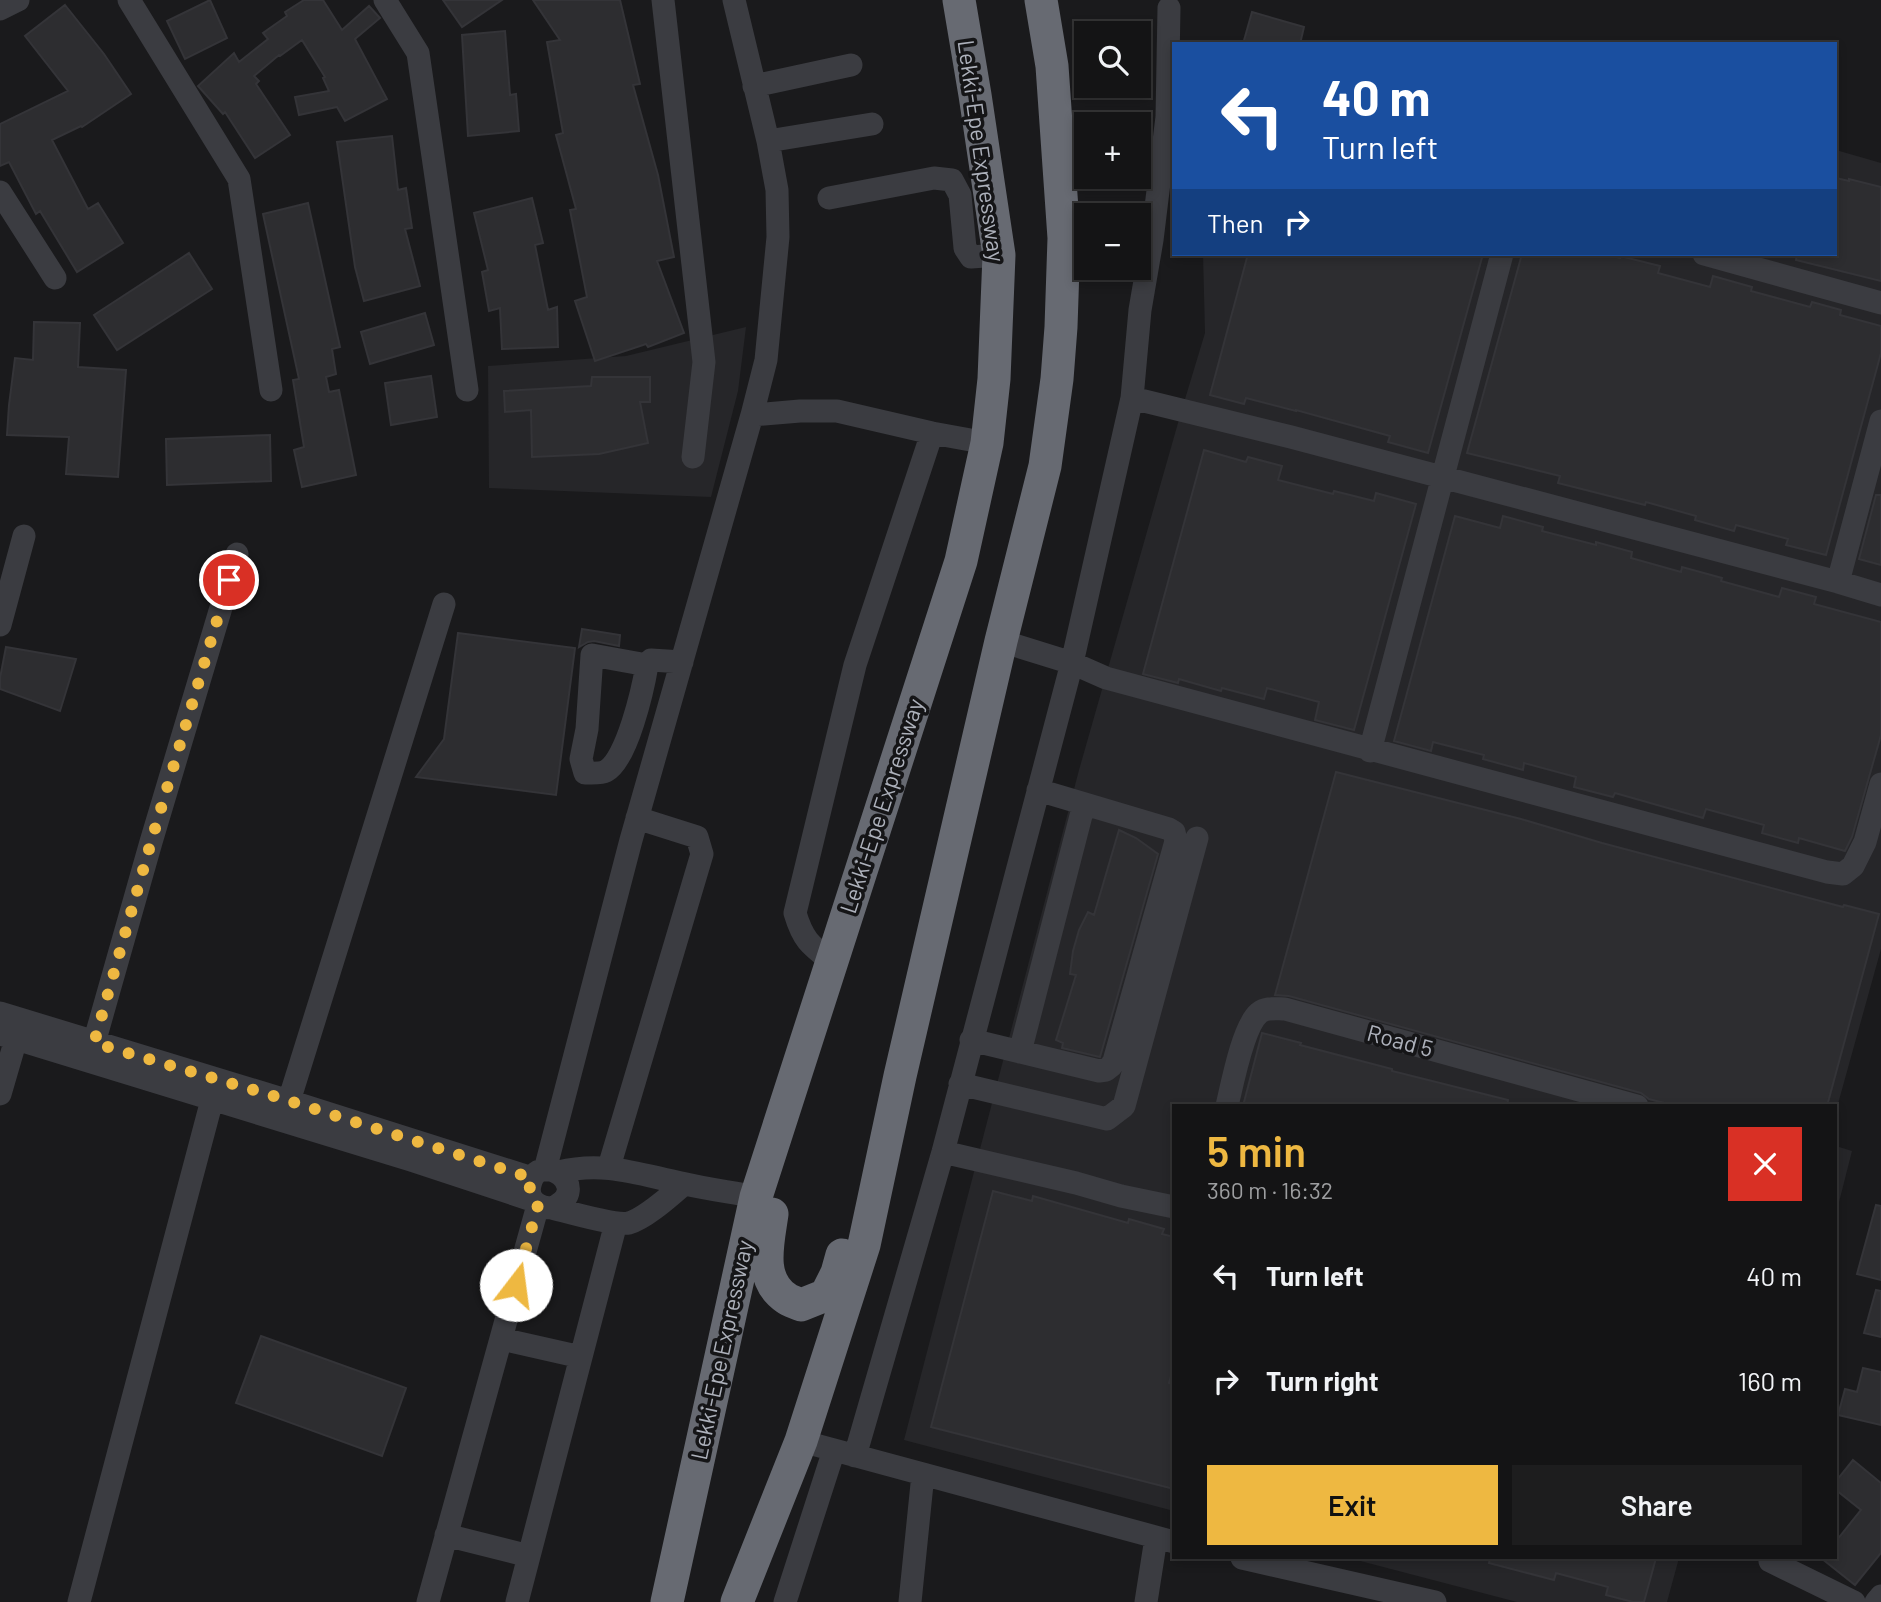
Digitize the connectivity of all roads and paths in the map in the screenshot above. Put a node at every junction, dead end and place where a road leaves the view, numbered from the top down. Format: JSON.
{"nodes":[{"id":1,"x":18,"y":0,"type":"edge"},
{"id":2,"x":129,"y":0,"type":"edge"},
{"id":3,"x":385,"y":0,"type":"edge"},
{"id":4,"x":663,"y":0,"type":"edge"},
{"id":5,"x":734,"y":0,"type":"edge"},
{"id":6,"x":959,"y":0,"type":"edge"},
{"id":7,"x":1041,"y":0,"type":"edge"},
{"id":8,"x":1169,"y":8,"type":"dead end"},
{"id":9,"x":0,"y":9,"type":"edge"},
{"id":10,"x":851,"y":65,"type":"dead end"},
{"id":11,"x":754,"y":86,"type":"junction"},
{"id":12,"x":1171,"y":117,"type":"edge"},
{"id":13,"x":872,"y":124,"type":"dead end"},
{"id":14,"x":768,"y":141,"type":"junction"},
{"id":15,"x":0,"y":192,"type":"edge"},
{"id":16,"x":829,"y":198,"type":"dead end"},
{"id":17,"x":999,"y":255,"type":"junction"},
{"id":18,"x":1502,"y":256,"type":"edge"},
{"id":19,"x":1711,"y":256,"type":"edge"},
{"id":20,"x":55,"y":278,"type":"dead end"},
{"id":21,"x":1881,"y":303,"type":"edge"},
{"id":22,"x":271,"y":390,"type":"dead end"},
{"id":23,"x":467,"y":390,"type":"dead end"},
{"id":24,"x":1132,"y":398,"type":"junction"},
{"id":25,"x":752,"y":415,"type":"junction"},
{"id":26,"x":1881,"y":421,"type":"edge"},
{"id":27,"x":932,"y":433,"type":"junction"},
{"id":28,"x":987,"y":443,"type":"junction"},
{"id":29,"x":693,"y":457,"type":"dead end"},
{"id":30,"x":1444,"y":477,"type":"junction"},
{"id":31,"x":24,"y":536,"type":"dead end"},
{"id":32,"x":237,"y":554,"type":"dead end"},
{"id":33,"x":1838,"y":582,"type":"junction"},
{"id":34,"x":1881,"y":596,"type":"edge"},
{"id":35,"x":444,"y":604,"type":"dead end"},
{"id":36,"x":0,"y":625,"type":"edge"},
{"id":37,"x":1001,"y":641,"type":"junction"},
{"id":38,"x":682,"y":662,"type":"junction"},
{"id":39,"x":1072,"y":663,"type":"junction"},
{"id":40,"x":647,"y":665,"type":"junction"},
{"id":41,"x":1370,"y":751,"type":"junction"},
{"id":42,"x":896,"y":763,"type":"junction"},
{"id":43,"x":1881,"y":784,"type":"edge"},
{"id":44,"x":1038,"y":790,"type":"junction"},
{"id":45,"x":1084,"y":804,"type":"junction"},
{"id":46,"x":637,"y":818,"type":"junction"},
{"id":47,"x":1197,"y":838,"type":"dead end"},
{"id":48,"x":832,"y":962,"type":"junction"},
{"id":49,"x":0,"y":1013,"type":"edge"},
{"id":50,"x":8,"y":1036,"type":"edge"},
{"id":51,"x":971,"y":1040,"type":"junction"},
{"id":52,"x":94,"y":1043,"type":"junction"},
{"id":53,"x":1020,"y":1052,"type":"junction"},
{"id":54,"x":901,"y":1076,"type":"junction"},
{"id":55,"x":960,"y":1084,"type":"junction"},
{"id":56,"x":0,"y":1094,"type":"edge"},
{"id":57,"x":212,"y":1100,"type":"junction"},
{"id":58,"x":289,"y":1101,"type":"junction"},
{"id":59,"x":1228,"y":1104,"type":"edge"},
{"id":60,"x":1630,"y":1104,"type":"edge"},
{"id":61,"x":943,"y":1152,"type":"junction"},
{"id":62,"x":609,"y":1167,"type":"junction"},
{"id":63,"x":684,"y":1184,"type":"junction"},
{"id":64,"x":543,"y":1189,"type":"junction"},
{"id":65,"x":756,"y":1197,"type":"junction"},
{"id":66,"x":1172,"y":1207,"type":"edge"},
{"id":67,"x":616,"y":1223,"type":"junction"},
{"id":68,"x":501,"y":1339,"type":"junction"},
{"id":69,"x":581,"y":1357,"type":"junction"},
{"id":70,"x":801,"y":1441,"type":"junction"},
{"id":71,"x":844,"y":1453,"type":"junction"},
{"id":72,"x":923,"y":1474,"type":"junction"},
{"id":73,"x":446,"y":1535,"type":"junction"},
{"id":74,"x":1165,"y":1540,"type":"edge"},
{"id":75,"x":529,"y":1556,"type":"junction"},
{"id":76,"x":1246,"y":1559,"type":"edge"},
{"id":77,"x":1770,"y":1561,"type":"dead end"},
{"id":78,"x":1881,"y":1596,"type":"edge"},
{"id":79,"x":79,"y":1602,"type":"edge"},
{"id":80,"x":428,"y":1602,"type":"edge"},
{"id":81,"x":517,"y":1602,"type":"edge"},
{"id":82,"x":667,"y":1602,"type":"edge"},
{"id":83,"x":737,"y":1602,"type":"edge"},
{"id":84,"x":785,"y":1602,"type":"edge"},
{"id":85,"x":909,"y":1602,"type":"edge"},
{"id":86,"x":1146,"y":1602,"type":"edge"},
{"id":87,"x":1434,"y":1602,"type":"edge"},
{"id":88,"x":1854,"y":1602,"type":"edge"},
{"id":89,"x":1876,"y":1602,"type":"edge"}],
"edges":[{"from":1,"to":9,"type":"street"},
{"from":2,"to":22,"type":"street"},
{"from":3,"to":23,"type":"street"},
{"from":4,"to":29,"type":"street"},
{"from":5,"to":11,"type":"street"},
{"from":6,"to":17,"type":"highway","name":"Lekki-Epe Expressway"},
{"from":7,"to":37,"type":"highway"},
{"from":8,"to":12,"type":"street"},
{"from":10,"to":11,"type":"street"},
{"from":11,"to":14,"type":"street"},
{"from":12,"to":24,"type":"street"},
{"from":13,"to":14,"type":"street"},
{"from":14,"to":25,"type":"street"},
{"from":15,"to":20,"type":"street"},
{"from":16,"to":17,"type":"street"},
{"from":17,"to":28,"type":"highway","name":"Lekki-Epe Expressway"},
{"from":18,"to":30,"type":"street"},
{"from":19,"to":21,"type":"street"},
{"from":24,"to":30,"type":"street"},
{"from":24,"to":39,"type":"street"},
{"from":25,"to":27,"type":"street"},
{"from":25,"to":38,"type":"street"},
{"from":26,"to":33,"type":"street"},
{"from":27,"to":28,"type":"street"},
{"from":27,"to":48,"type":"street"},
{"from":28,"to":42,"type":"highway","name":"Lekki-Epe Expressway"},
{"from":30,"to":33,"type":"street"},
{"from":30,"to":41,"type":"street"},
{"from":31,"to":36,"type":"street"},
{"from":32,"to":52,"type":"street"},
{"from":33,"to":34,"type":"street"},
{"from":35,"to":58,"type":"street"},
{"from":37,"to":39,"type":"street"},
{"from":37,"to":54,"type":"highway"},
{"from":38,"to":40,"type":"street"},
{"from":38,"to":46,"type":"street"},
{"from":39,"to":41,"type":"street"},
{"from":39,"to":44,"type":"street"},
{"from":40,"to":40,"type":"street"},
{"from":41,"to":43,"type":"street"},
{"from":42,"to":48,"type":"highway","name":"Lekki-Epe Expressway"},
{"from":42,"to":54,"type":"highway"},
{"from":44,"to":45,"type":"street"},
{"from":44,"to":51,"type":"street"},
{"from":45,"to":53,"type":"street"},
{"from":45,"to":53,"type":"street"},
{"from":46,"to":62,"type":"street"},
{"from":46,"to":64,"type":"street"},
{"from":47,"to":55,"type":"street"},
{"from":48,"to":65,"type":"highway","name":"Lekki-Epe Expressway"},
{"from":49,"to":52,"type":"street"},
{"from":50,"to":56,"type":"street"},
{"from":50,"to":57,"type":"street"},
{"from":51,"to":53,"type":"street"},
{"from":51,"to":55,"type":"street"},
{"from":52,"to":58,"type":"street"},
{"from":54,"to":70,"type":"highway"},
{"from":55,"to":61,"type":"street"},
{"from":57,"to":64,"type":"street"},
{"from":57,"to":79,"type":"street"},
{"from":58,"to":64,"type":"street"},
{"from":59,"to":60,"type":"street","name":"Road 5"},
{"from":61,"to":66,"type":"street"},
{"from":61,"to":71,"type":"street"},
{"from":62,"to":63,"type":"street"},
{"from":62,"to":64,"type":"street"},
{"from":63,"to":65,"type":"street"},
{"from":63,"to":67,"type":"street"},
{"from":64,"to":67,"type":"street"},
{"from":64,"to":68,"type":"street"},
{"from":65,"to":82,"type":"highway","name":"Lekki-Epe Expressway"},
{"from":67,"to":69,"type":"street"},
{"from":68,"to":69,"type":"street"},
{"from":68,"to":73,"type":"street"},
{"from":69,"to":75,"type":"street"},
{"from":70,"to":71,"type":"street"},
{"from":70,"to":83,"type":"highway"},
{"from":71,"to":72,"type":"street"},
{"from":71,"to":84,"type":"street"},
{"from":72,"to":74,"type":"street"},
{"from":72,"to":85,"type":"street"},
{"from":73,"to":75,"type":"street"},
{"from":73,"to":80,"type":"street"},
{"from":74,"to":86,"type":"street"},
{"from":75,"to":81,"type":"street"},
{"from":76,"to":87,"type":"street"},
{"from":77,"to":88,"type":"street"},
{"from":78,"to":89,"type":"street"}]}
